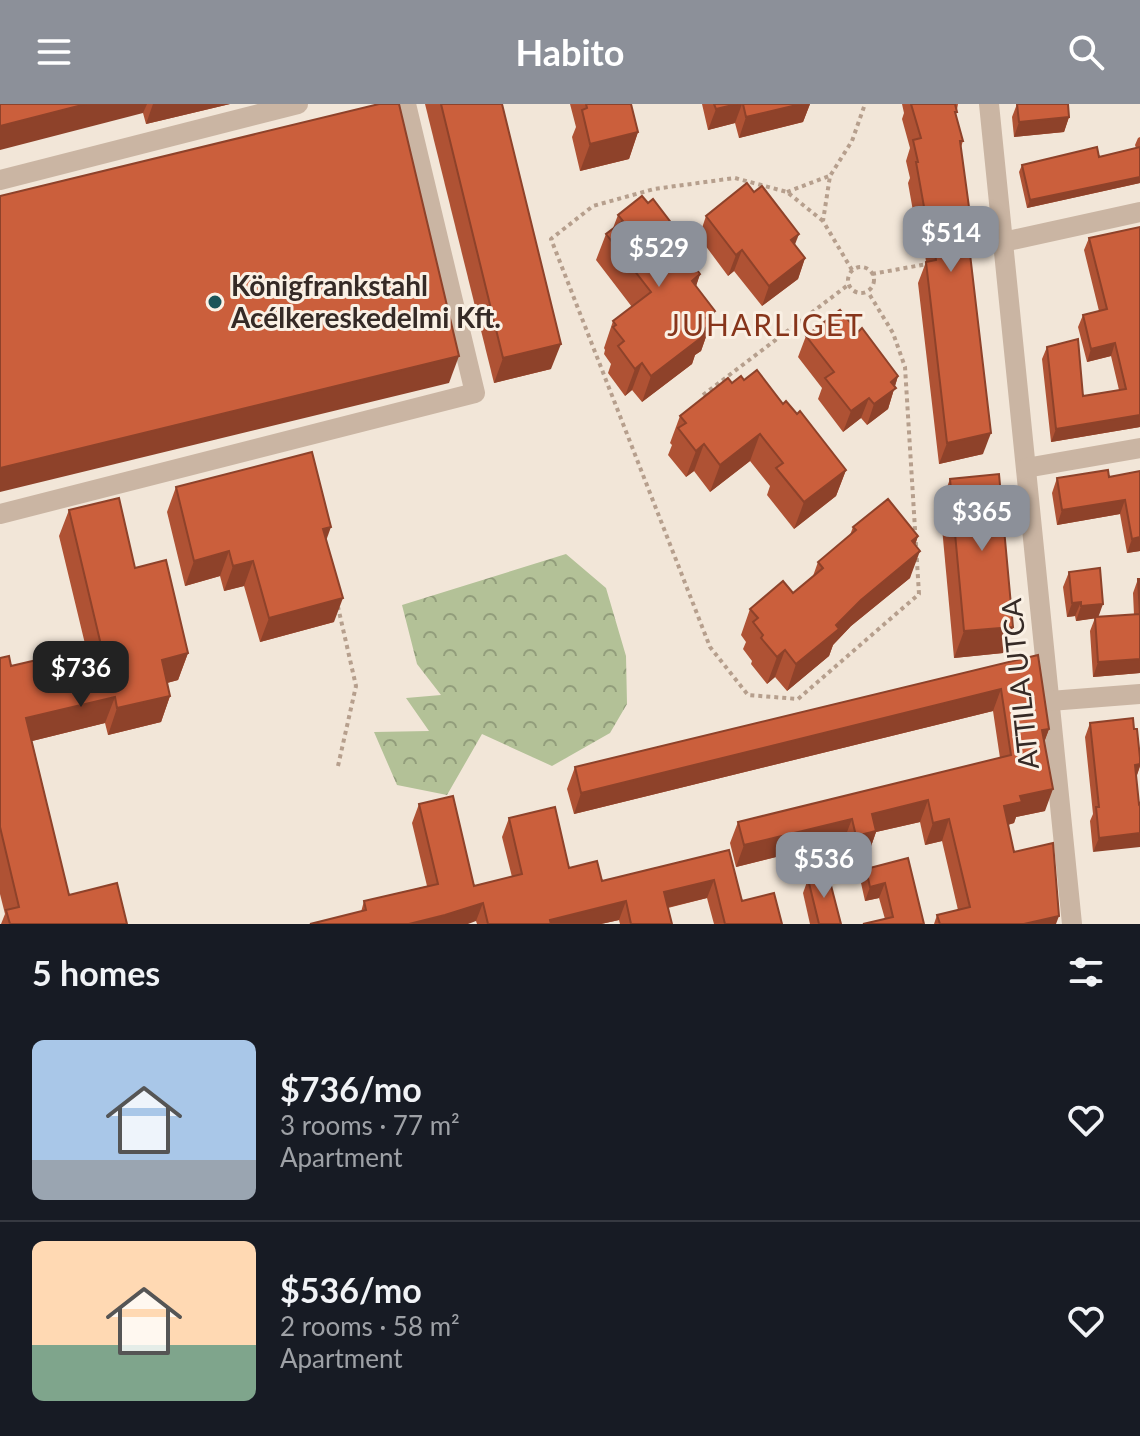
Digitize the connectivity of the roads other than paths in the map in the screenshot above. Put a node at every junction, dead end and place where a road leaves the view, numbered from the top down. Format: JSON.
{"nodes":[{"id":1,"x":298,"y":104,"type":"edge"},
{"id":2,"x":406,"y":104,"type":"edge"},
{"id":3,"x":989,"y":104,"type":"edge"},
{"id":4,"x":0,"y":180,"type":"edge"},
{"id":5,"x":1140,"y":212,"type":"edge"},
{"id":6,"x":1003,"y":247,"type":"junction"},
{"id":7,"x":1140,"y":448,"type":"edge"},
{"id":8,"x":1026,"y":468,"type":"junction"},
{"id":9,"x":0,"y":514,"type":"edge"},
{"id":10,"x":1140,"y":694,"type":"edge"},
{"id":11,"x":1050,"y":701,"type":"junction"},
{"id":12,"x":1072,"y":924,"type":"edge"}],
"edges":[{"from":1,"to":4,"type":"street"},
{"from":2,"to":9,"type":"street"},
{"from":3,"to":6,"type":"street","name":"ATTILA UTCA"},
{"from":5,"to":6,"type":"street"},
{"from":6,"to":8,"type":"street","name":"ATTILA UTCA"},
{"from":7,"to":8,"type":"street"},
{"from":8,"to":11,"type":"street","name":"ATTILA UTCA"},
{"from":10,"to":11,"type":"street"},
{"from":11,"to":12,"type":"street","name":"ATTILA UTCA"}]}
